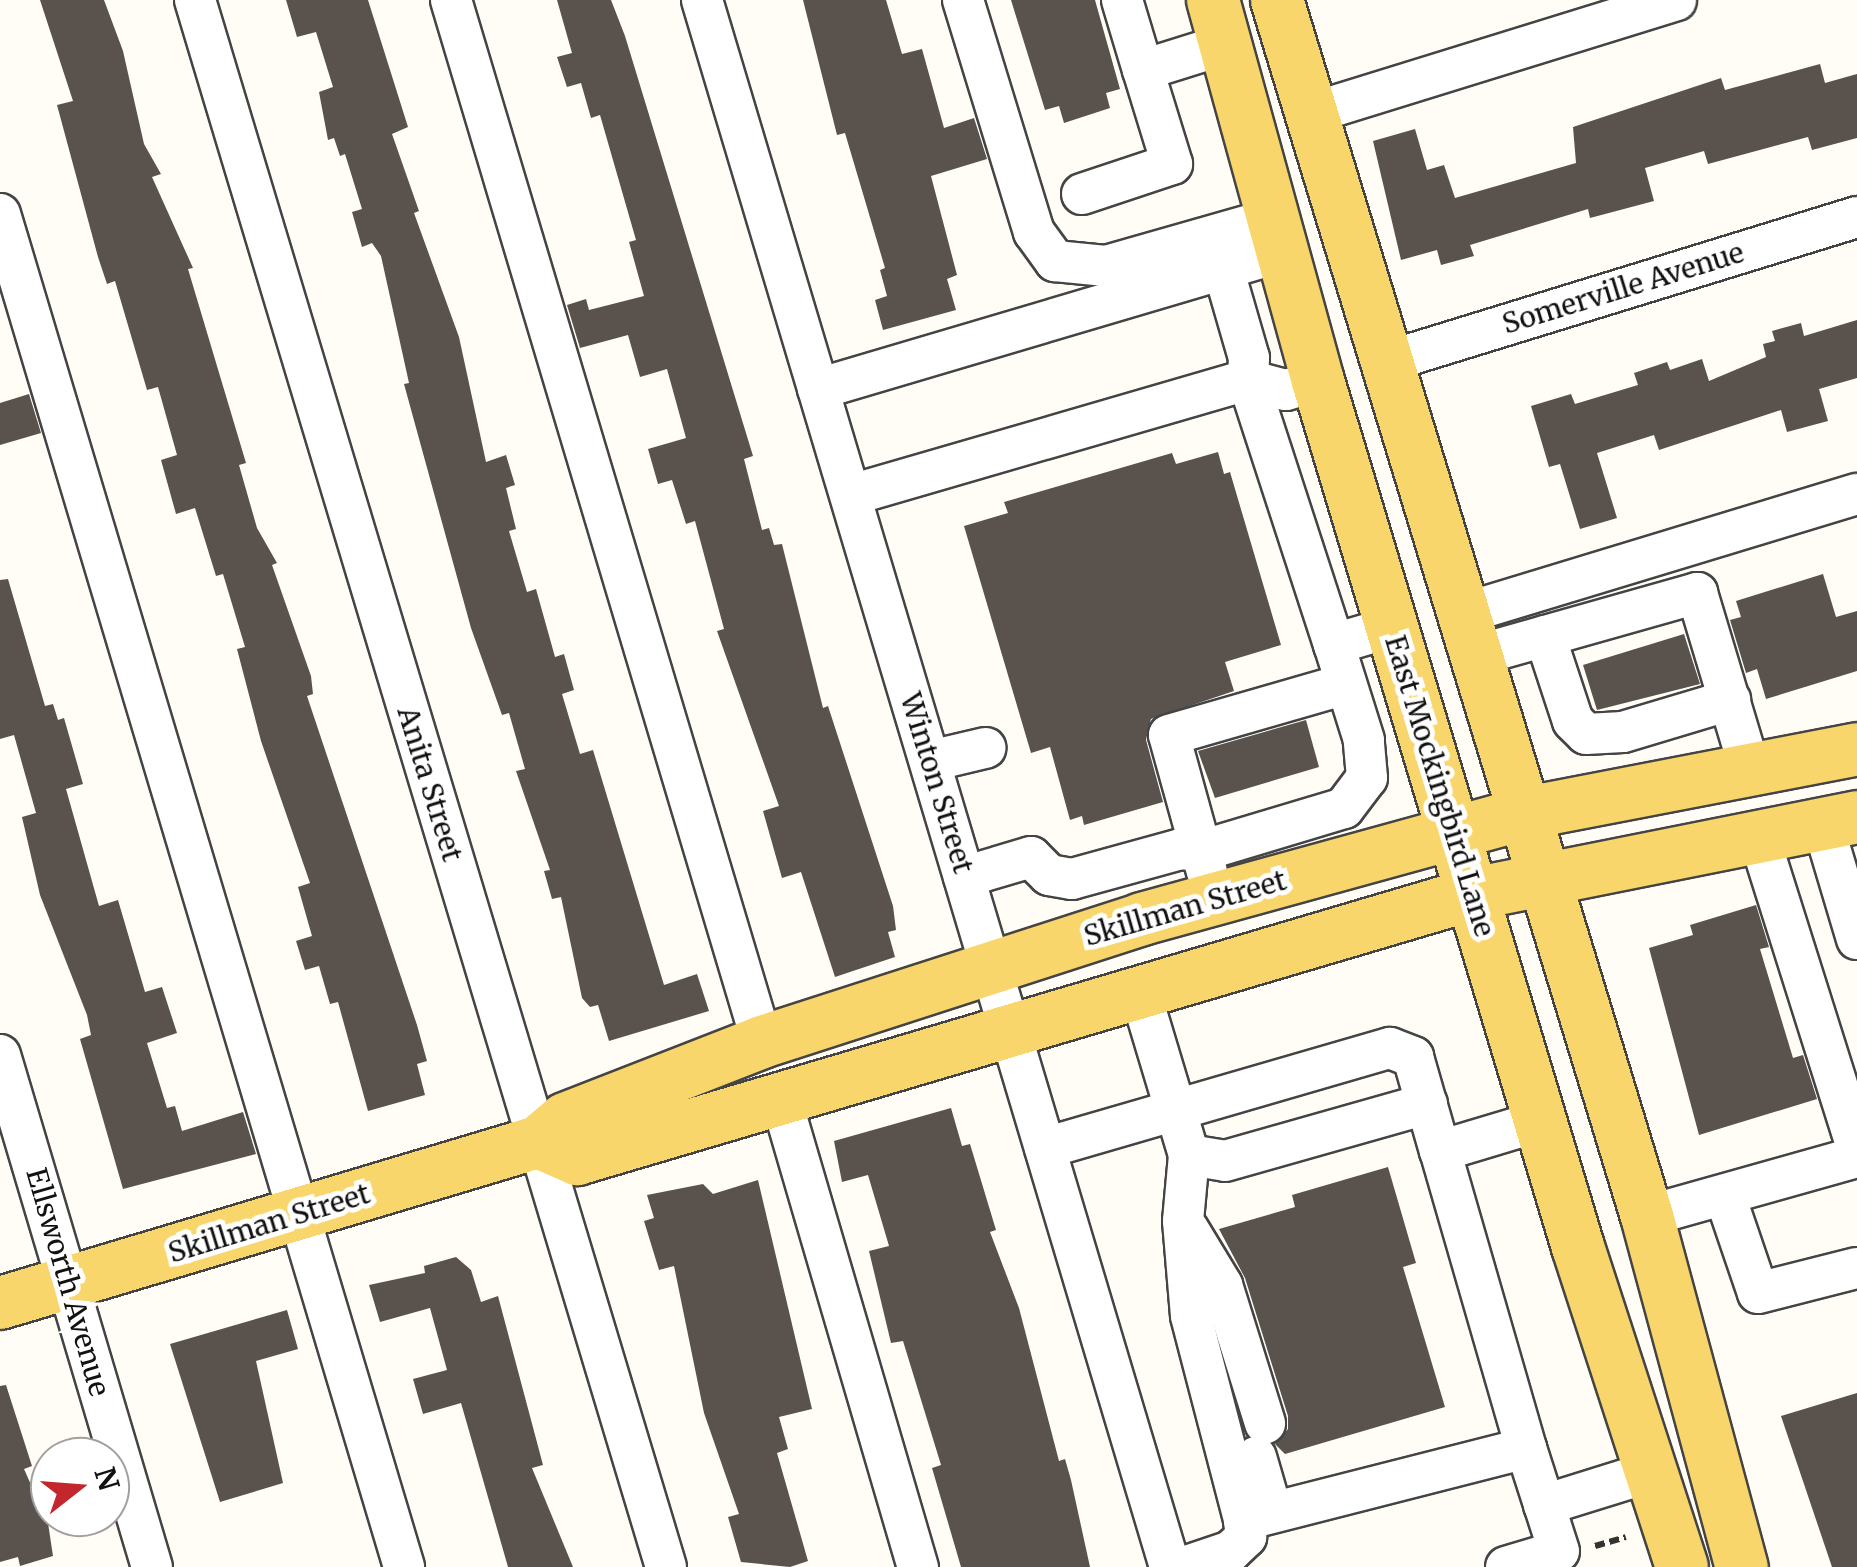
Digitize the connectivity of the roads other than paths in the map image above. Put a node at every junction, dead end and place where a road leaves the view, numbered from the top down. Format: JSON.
{"nodes":[{"id":1,"x":196,"y":0,"type":"edge"},
{"id":2,"x":450,"y":0,"type":"edge"},
{"id":3,"x":702,"y":0,"type":"edge"},
{"id":4,"x":963,"y":0,"type":"edge"},
{"id":5,"x":1122,"y":0,"type":"edge"},
{"id":6,"x":1277,"y":0,"type":"edge"},
{"id":7,"x":1676,"y":0,"type":"edge"},
{"id":8,"x":1220,"y":22,"type":"edge"},
{"id":9,"x":1143,"y":70,"type":"junction"},
{"id":10,"x":1312,"y":113,"type":"junction"},
{"id":11,"x":1082,"y":194,"type":"dead end"},
{"id":12,"x":0,"y":214,"type":"edge"},
{"id":13,"x":1857,"y":216,"type":"edge"},
{"id":14,"x":1278,"y":235,"type":"junction"},
{"id":15,"x":1223,"y":268,"type":"junction"},
{"id":16,"x":1389,"y":361,"type":"junction"},
{"id":17,"x":1248,"y":380,"type":"junction"},
{"id":18,"x":1318,"y":381,"type":"junction"},
{"id":19,"x":818,"y":389,"type":"junction"},
{"id":20,"x":1857,"y":494,"type":"edge"},
{"id":21,"x":851,"y":495,"type":"junction"},
{"id":22,"x":1392,"y":626,"type":"junction"},
{"id":23,"x":1472,"y":634,"type":"junction"},
{"id":24,"x":1545,"y":636,"type":"junction"},
{"id":25,"x":1334,"y":644,"type":"junction"},
{"id":26,"x":1346,"y":684,"type":"junction"},
{"id":27,"x":1730,"y":700,"type":"junction"},
{"id":28,"x":1422,"y":722,"type":"junction"},
{"id":29,"x":1656,"y":722,"type":"junction"},
{"id":30,"x":1364,"y":740,"type":"junction"},
{"id":31,"x":984,"y":748,"type":"dead end"},
{"id":32,"x":1857,"y":749,"type":"edge"},
{"id":33,"x":930,"y":761,"type":"junction"},
{"id":34,"x":1749,"y":766,"type":"junction"},
{"id":35,"x":1674,"y":782,"type":"junction"},
{"id":36,"x":1526,"y":813,"type":"junction"},
{"id":37,"x":1840,"y":821,"type":"edge"},
{"id":38,"x":1453,"y":831,"type":"junction"},
{"id":39,"x":1759,"y":837,"type":"junction"},
{"id":40,"x":1208,"y":875,"type":"junction"},
{"id":41,"x":964,"y":877,"type":"junction"},
{"id":42,"x":1547,"y":878,"type":"junction"},
{"id":43,"x":1473,"y":894,"type":"junction"},
{"id":44,"x":1857,"y":939,"type":"edge"},
{"id":45,"x":992,"y":968,"type":"junction"},
{"id":46,"x":1142,"y":995,"type":"junction"},
{"id":47,"x":1011,"y":1031,"type":"junction"},
{"id":48,"x":762,"y":1042,"type":"junction"},
{"id":49,"x":0,"y":1055,"type":"edge"},
{"id":50,"x":781,"y":1099,"type":"junction"},
{"id":51,"x":1427,"y":1104,"type":"junction"},
{"id":52,"x":1177,"y":1111,"type":"junction"},
{"id":53,"x":1540,"y":1121,"type":"junction"},
{"id":54,"x":538,"y":1142,"type":"junction"},
{"id":55,"x":1045,"y":1148,"type":"junction"},
{"id":56,"x":1857,"y":1148,"type":"edge"},
{"id":57,"x":1440,"y":1151,"type":"junction"},
{"id":58,"x":1189,"y":1155,"type":"junction"},
{"id":59,"x":1857,"y":1157,"type":"edge"},
{"id":60,"x":1725,"y":1196,"type":"junction"},
{"id":61,"x":298,"y":1214,"type":"junction"},
{"id":62,"x":1648,"y":1216,"type":"junction"},
{"id":63,"x":1183,"y":1221,"type":"junction"},
{"id":64,"x":1857,"y":1268,"type":"edge"},
{"id":65,"x":69,"y":1283,"type":"junction"},
{"id":66,"x":0,"y":1303,"type":"edge"},
{"id":67,"x":1526,"y":1448,"type":"junction"},
{"id":68,"x":1708,"y":1454,"type":"junction"},
{"id":69,"x":1653,"y":1471,"type":"junction"},
{"id":70,"x":1544,"y":1504,"type":"junction"},
{"id":71,"x":1269,"y":1513,"type":"junction"},
{"id":72,"x":1569,"y":1556,"type":"edge"},
{"id":73,"x":152,"y":1567,"type":"edge"},
{"id":74,"x":404,"y":1567,"type":"edge"},
{"id":75,"x":666,"y":1567,"type":"edge"},
{"id":76,"x":918,"y":1567,"type":"edge"},
{"id":77,"x":1170,"y":1567,"type":"edge"},
{"id":78,"x":1184,"y":1567,"type":"edge"},
{"id":79,"x":1506,"y":1567,"type":"edge"},
{"id":80,"x":1682,"y":1567,"type":"edge"},
{"id":81,"x":1742,"y":1567,"type":"edge"}],
"edges":[{"from":1,"to":54,"type":"street","name":"Anita Street"},
{"from":2,"to":48,"type":"street"},
{"from":3,"to":19,"type":"street","name":"Winton Street"},
{"from":4,"to":14,"type":"street"},
{"from":5,"to":9,"type":"street"},
{"from":6,"to":10,"type":"main road"},
{"from":7,"to":10,"type":"street"},
{"from":8,"to":9,"type":"street"},
{"from":8,"to":14,"type":"main road","name":"East Mockingbird Lane"},
{"from":9,"to":11,"type":"street"},
{"from":10,"to":16,"type":"main road"},
{"from":12,"to":61,"type":"street"},
{"from":13,"to":16,"type":"street","name":"Somerville Avenue"},
{"from":14,"to":15,"type":"street"},
{"from":14,"to":18,"type":"main road","name":"East Mockingbird Lane"},
{"from":15,"to":17,"type":"street"},
{"from":15,"to":19,"type":"street"},
{"from":16,"to":18,"type":"main road"},
{"from":16,"to":23,"type":"main road"},
{"from":17,"to":18,"type":"street"},
{"from":17,"to":21,"type":"street"},
{"from":17,"to":25,"type":"street"},
{"from":18,"to":22,"type":"main road","name":"East Mockingbird Lane"},
{"from":19,"to":21,"type":"street","name":"Winton Street"},
{"from":20,"to":23,"type":"street"},
{"from":21,"to":33,"type":"street","name":"Winton Street"},
{"from":22,"to":25,"type":"street"},
{"from":22,"to":28,"type":"main road","name":"East Mockingbird Lane"},
{"from":23,"to":24,"type":"street"},
{"from":23,"to":36,"type":"main road"},
{"from":24,"to":27,"type":"street"},
{"from":24,"to":29,"type":"street"},
{"from":25,"to":26,"type":"street"},
{"from":26,"to":30,"type":"street"},
{"from":26,"to":40,"type":"street"},
{"from":27,"to":29,"type":"street"},
{"from":27,"to":34,"type":"street"},
{"from":28,"to":30,"type":"street"},
{"from":28,"to":38,"type":"main road","name":"East Mockingbird Lane"},
{"from":29,"to":35,"type":"street"},
{"from":30,"to":40,"type":"street"},
{"from":31,"to":33,"type":"street"},
{"from":32,"to":34,"type":"main road","name":"Skillman Street"},
{"from":33,"to":41,"type":"street","name":"Winton Street"},
{"from":34,"to":35,"type":"main road","name":"Skillman Street"},
{"from":35,"to":36,"type":"main road","name":"Skillman Street"},
{"from":36,"to":38,"type":"main road","name":"Skillman Street"},
{"from":36,"to":42,"type":"main road"},
{"from":37,"to":39,"type":"main road"},
{"from":37,"to":44,"type":"street"},
{"from":38,"to":40,"type":"main road","name":"Skillman Street"},
{"from":38,"to":43,"type":"main road","name":"East Mockingbird Lane"},
{"from":39,"to":42,"type":"main road"},
{"from":39,"to":56,"type":"street"},
{"from":40,"to":41,"type":"street"},
{"from":40,"to":45,"type":"main road","name":"Skillman Street"},
{"from":41,"to":45,"type":"street","name":"Winton Street"},
{"from":42,"to":43,"type":"main road"},
{"from":42,"to":62,"type":"main road"},
{"from":43,"to":46,"type":"main road"},
{"from":43,"to":53,"type":"main road","name":"East Mockingbird Lane"},
{"from":45,"to":47,"type":"street","name":"Winton Street"},
{"from":45,"to":48,"type":"main road","name":"Skillman Street"},
{"from":46,"to":47,"type":"main road"},
{"from":46,"to":52,"type":"street"},
{"from":47,"to":50,"type":"main road"},
{"from":47,"to":55,"type":"street","name":"Winton Street"},
{"from":48,"to":54,"type":"main road","name":"Skillman Street"},
{"from":49,"to":65,"type":"street","name":"Ellsworth Avenue"},
{"from":50,"to":54,"type":"main road"},
{"from":50,"to":76,"type":"street"},
{"from":51,"to":52,"type":"street"},
{"from":51,"to":57,"type":"street"},
{"from":51,"to":58,"type":"street"},
{"from":52,"to":55,"type":"street"},
{"from":52,"to":58,"type":"street"},
{"from":53,"to":57,"type":"street"},
{"from":53,"to":69,"type":"main road","name":"East Mockingbird Lane"},
{"from":54,"to":61,"type":"main road","name":"Skillman Street"},
{"from":54,"to":75,"type":"street","name":"Anita Street"},
{"from":55,"to":77,"type":"street","name":"Winton Street"},
{"from":57,"to":67,"type":"street"},
{"from":58,"to":63,"type":"street"},
{"from":59,"to":60,"type":"street"},
{"from":60,"to":62,"type":"street"},
{"from":60,"to":64,"type":"street"},
{"from":61,"to":65,"type":"main road","name":"Skillman Street"},
{"from":61,"to":74,"type":"street"},
{"from":62,"to":68,"type":"main road"},
{"from":63,"to":71,"type":"street"},
{"from":63,"to":71,"type":"street"},
{"from":65,"to":66,"type":"main road","name":"Skillman Street"},
{"from":65,"to":73,"type":"street","name":"Ellsworth Avenue"},
{"from":67,"to":70,"type":"street"},
{"from":67,"to":71,"type":"street"},
{"from":68,"to":69,"type":"main road"},
{"from":68,"to":81,"type":"main road"},
{"from":69,"to":70,"type":"street"},
{"from":69,"to":80,"type":"main road","name":"East Mockingbird Lane"},
{"from":70,"to":72,"type":"street"},
{"from":71,"to":78,"type":"street"},
{"from":72,"to":79,"type":"street"}]}
